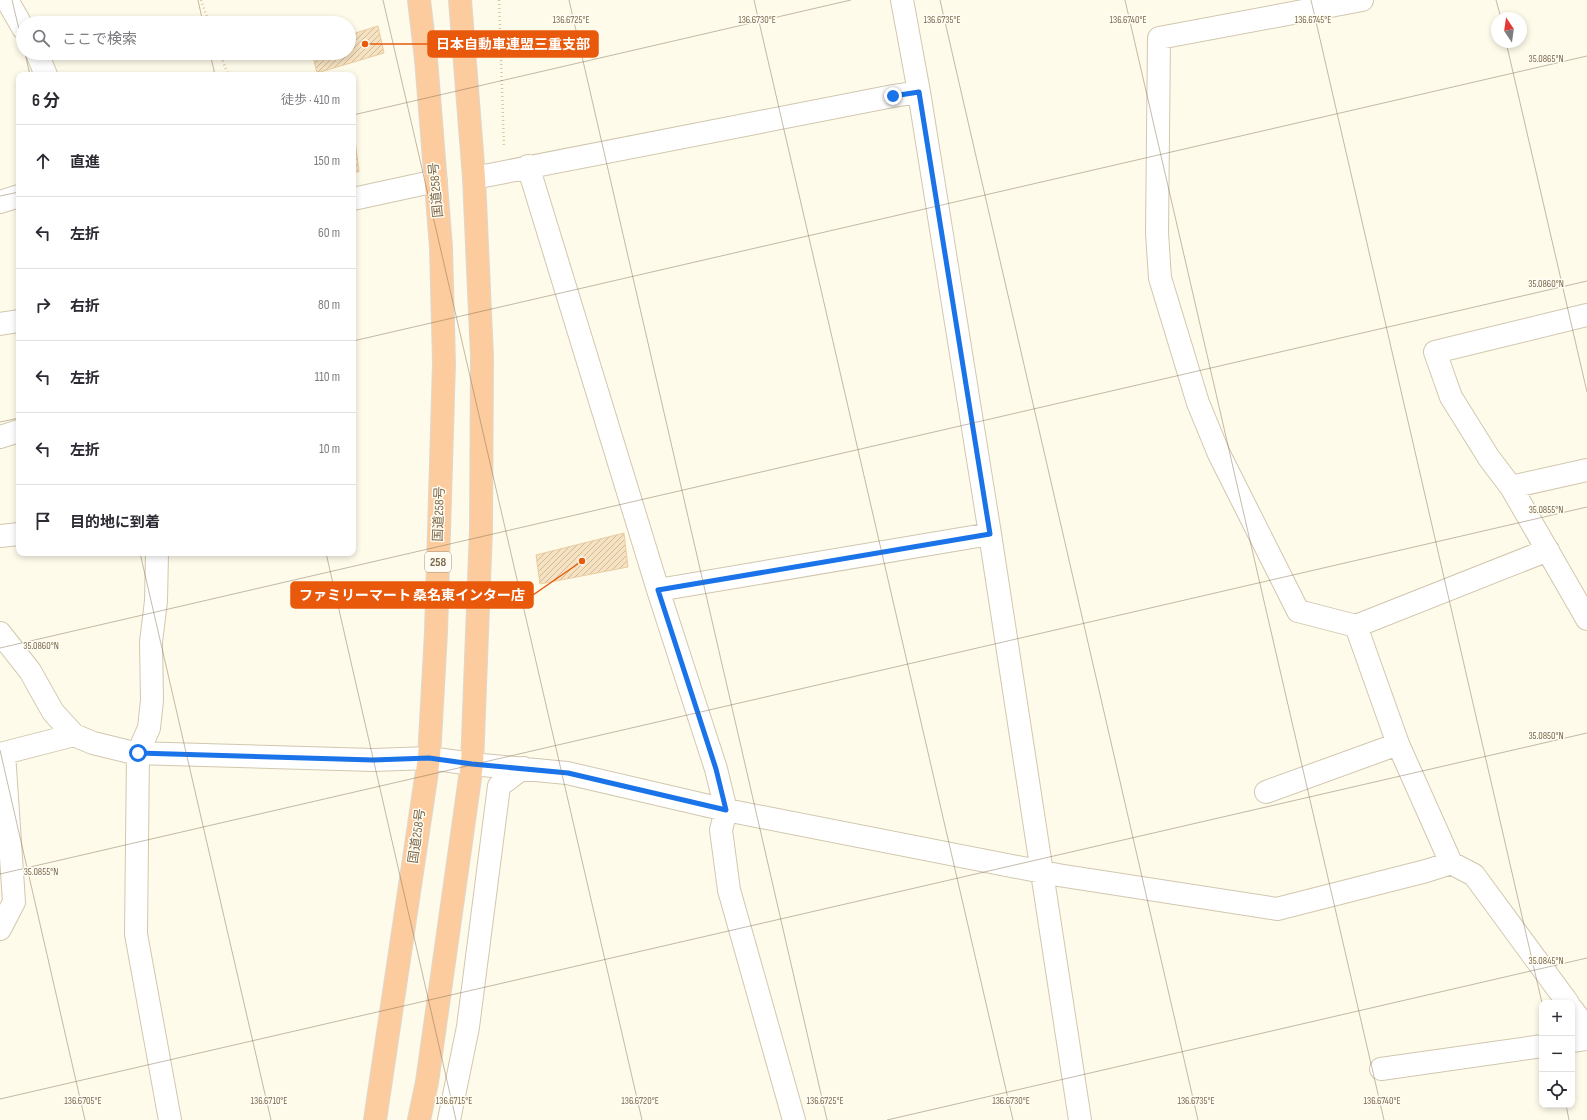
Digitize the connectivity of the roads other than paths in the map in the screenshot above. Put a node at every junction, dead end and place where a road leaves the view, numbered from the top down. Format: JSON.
{"nodes":[{"id":1,"x":7,"y":0,"type":"edge"},
{"id":2,"x":419,"y":0,"type":"edge"},
{"id":3,"x":460,"y":0,"type":"edge"},
{"id":4,"x":902,"y":0,"type":"edge"},
{"id":5,"x":1362,"y":0,"type":"edge"},
{"id":6,"x":16,"y":16,"type":"edge"},
{"id":7,"x":41,"y":60,"type":"edge"},
{"id":8,"x":45,"y":72,"type":"edge"},
{"id":9,"x":919,"y":92,"type":"junction"},
{"id":10,"x":528,"y":166,"type":"junction"},
{"id":11,"x":474,"y":178,"type":"junction"},
{"id":12,"x":436,"y":181,"type":"junction"},
{"id":13,"x":16,"y":197,"type":"edge"},
{"id":14,"x":356,"y":198,"type":"edge"},
{"id":15,"x":0,"y":202,"type":"edge"},
{"id":16,"x":1587,"y":315,"type":"edge"},
{"id":17,"x":16,"y":321,"type":"edge"},
{"id":18,"x":0,"y":324,"type":"edge"},
{"id":19,"x":16,"y":432,"type":"edge"},
{"id":20,"x":0,"y":437,"type":"edge"},
{"id":21,"x":1587,"y":470,"type":"edge"},
{"id":22,"x":1511,"y":487,"type":"junction"},
{"id":23,"x":16,"y":534,"type":"edge"},
{"id":24,"x":990,"y":534,"type":"junction"},
{"id":25,"x":0,"y":536,"type":"edge"},
{"id":26,"x":1548,"y":550,"type":"junction"},
{"id":27,"x":157,"y":556,"type":"edge"},
{"id":28,"x":658,"y":590,"type":"junction"},
{"id":29,"x":1587,"y":619,"type":"edge"},
{"id":30,"x":1356,"y":626,"type":"junction"},
{"id":31,"x":4,"y":645,"type":"edge"},
{"id":32,"x":74,"y":735,"type":"junction"},
{"id":33,"x":1398,"y":744,"type":"junction"},
{"id":34,"x":138,"y":753,"type":"junction"},
{"id":35,"x":429,"y":758,"type":"junction"},
{"id":36,"x":472,"y":764,"type":"junction"},
{"id":37,"x":522,"y":768,"type":"junction"},
{"id":38,"x":1266,"y":792,"type":"dead end"},
{"id":39,"x":726,"y":810,"type":"junction"},
{"id":40,"x":1451,"y":863,"type":"junction"},
{"id":41,"x":1041,"y":870,"type":"junction"},
{"id":42,"x":0,"y":928,"type":"edge"},
{"id":43,"x":1566,"y":1000,"type":"edge"},
{"id":44,"x":1575,"y":1013,"type":"edge"},
{"id":45,"x":1587,"y":1029,"type":"edge"},
{"id":46,"x":1587,"y":1039,"type":"edge"},
{"id":47,"x":1575,"y":1041,"type":"edge"},
{"id":48,"x":1539,"y":1046,"type":"edge"},
{"id":49,"x":1381,"y":1069,"type":"dead end"},
{"id":50,"x":170,"y":1120,"type":"edge"},
{"id":51,"x":375,"y":1120,"type":"edge"},
{"id":52,"x":419,"y":1120,"type":"edge"},
{"id":53,"x":449,"y":1120,"type":"edge"},
{"id":54,"x":794,"y":1120,"type":"edge"},
{"id":55,"x":1080,"y":1120,"type":"edge"}],
"edges":[{"from":1,"to":6,"type":"street"},
{"from":2,"to":12,"type":"highway","name":"国道258号","number":"258"},
{"from":3,"to":11,"type":"highway"},
{"from":4,"to":9,"type":"street"},
{"from":5,"to":30,"type":"street"},
{"from":7,"to":8,"type":"street"},
{"from":9,"to":10,"type":"street"},
{"from":9,"to":24,"type":"street"},
{"from":10,"to":11,"type":"street"},
{"from":10,"to":28,"type":"street"},
{"from":11,"to":36,"type":"highway"},
{"from":12,"to":14,"type":"street"},
{"from":12,"to":35,"type":"highway","name":"国道258号","number":"258"},
{"from":13,"to":15,"type":"street"},
{"from":16,"to":22,"type":"street"},
{"from":17,"to":18,"type":"street"},
{"from":19,"to":20,"type":"street"},
{"from":21,"to":22,"type":"street"},
{"from":22,"to":26,"type":"street"},
{"from":23,"to":25,"type":"street"},
{"from":24,"to":28,"type":"street"},
{"from":24,"to":41,"type":"street"},
{"from":26,"to":29,"type":"street"},
{"from":26,"to":30,"type":"street"},
{"from":27,"to":34,"type":"street"},
{"from":28,"to":39,"type":"street"},
{"from":30,"to":33,"type":"street"},
{"from":31,"to":32,"type":"street"},
{"from":32,"to":34,"type":"street"},
{"from":32,"to":42,"type":"street"},
{"from":33,"to":38,"type":"street"},
{"from":33,"to":40,"type":"street"},
{"from":34,"to":35,"type":"street"},
{"from":34,"to":50,"type":"street"},
{"from":35,"to":36,"type":"street"},
{"from":35,"to":51,"type":"highway","name":"国道258号","number":"258"},
{"from":36,"to":37,"type":"street"},
{"from":36,"to":52,"type":"highway"},
{"from":37,"to":39,"type":"street"},
{"from":37,"to":53,"type":"street"},
{"from":39,"to":41,"type":"street"},
{"from":39,"to":54,"type":"street"},
{"from":40,"to":41,"type":"street"},
{"from":40,"to":43,"type":"street"},
{"from":41,"to":55,"type":"street"},
{"from":44,"to":45,"type":"street"},
{"from":46,"to":47,"type":"street"},
{"from":48,"to":49,"type":"street"}]}
